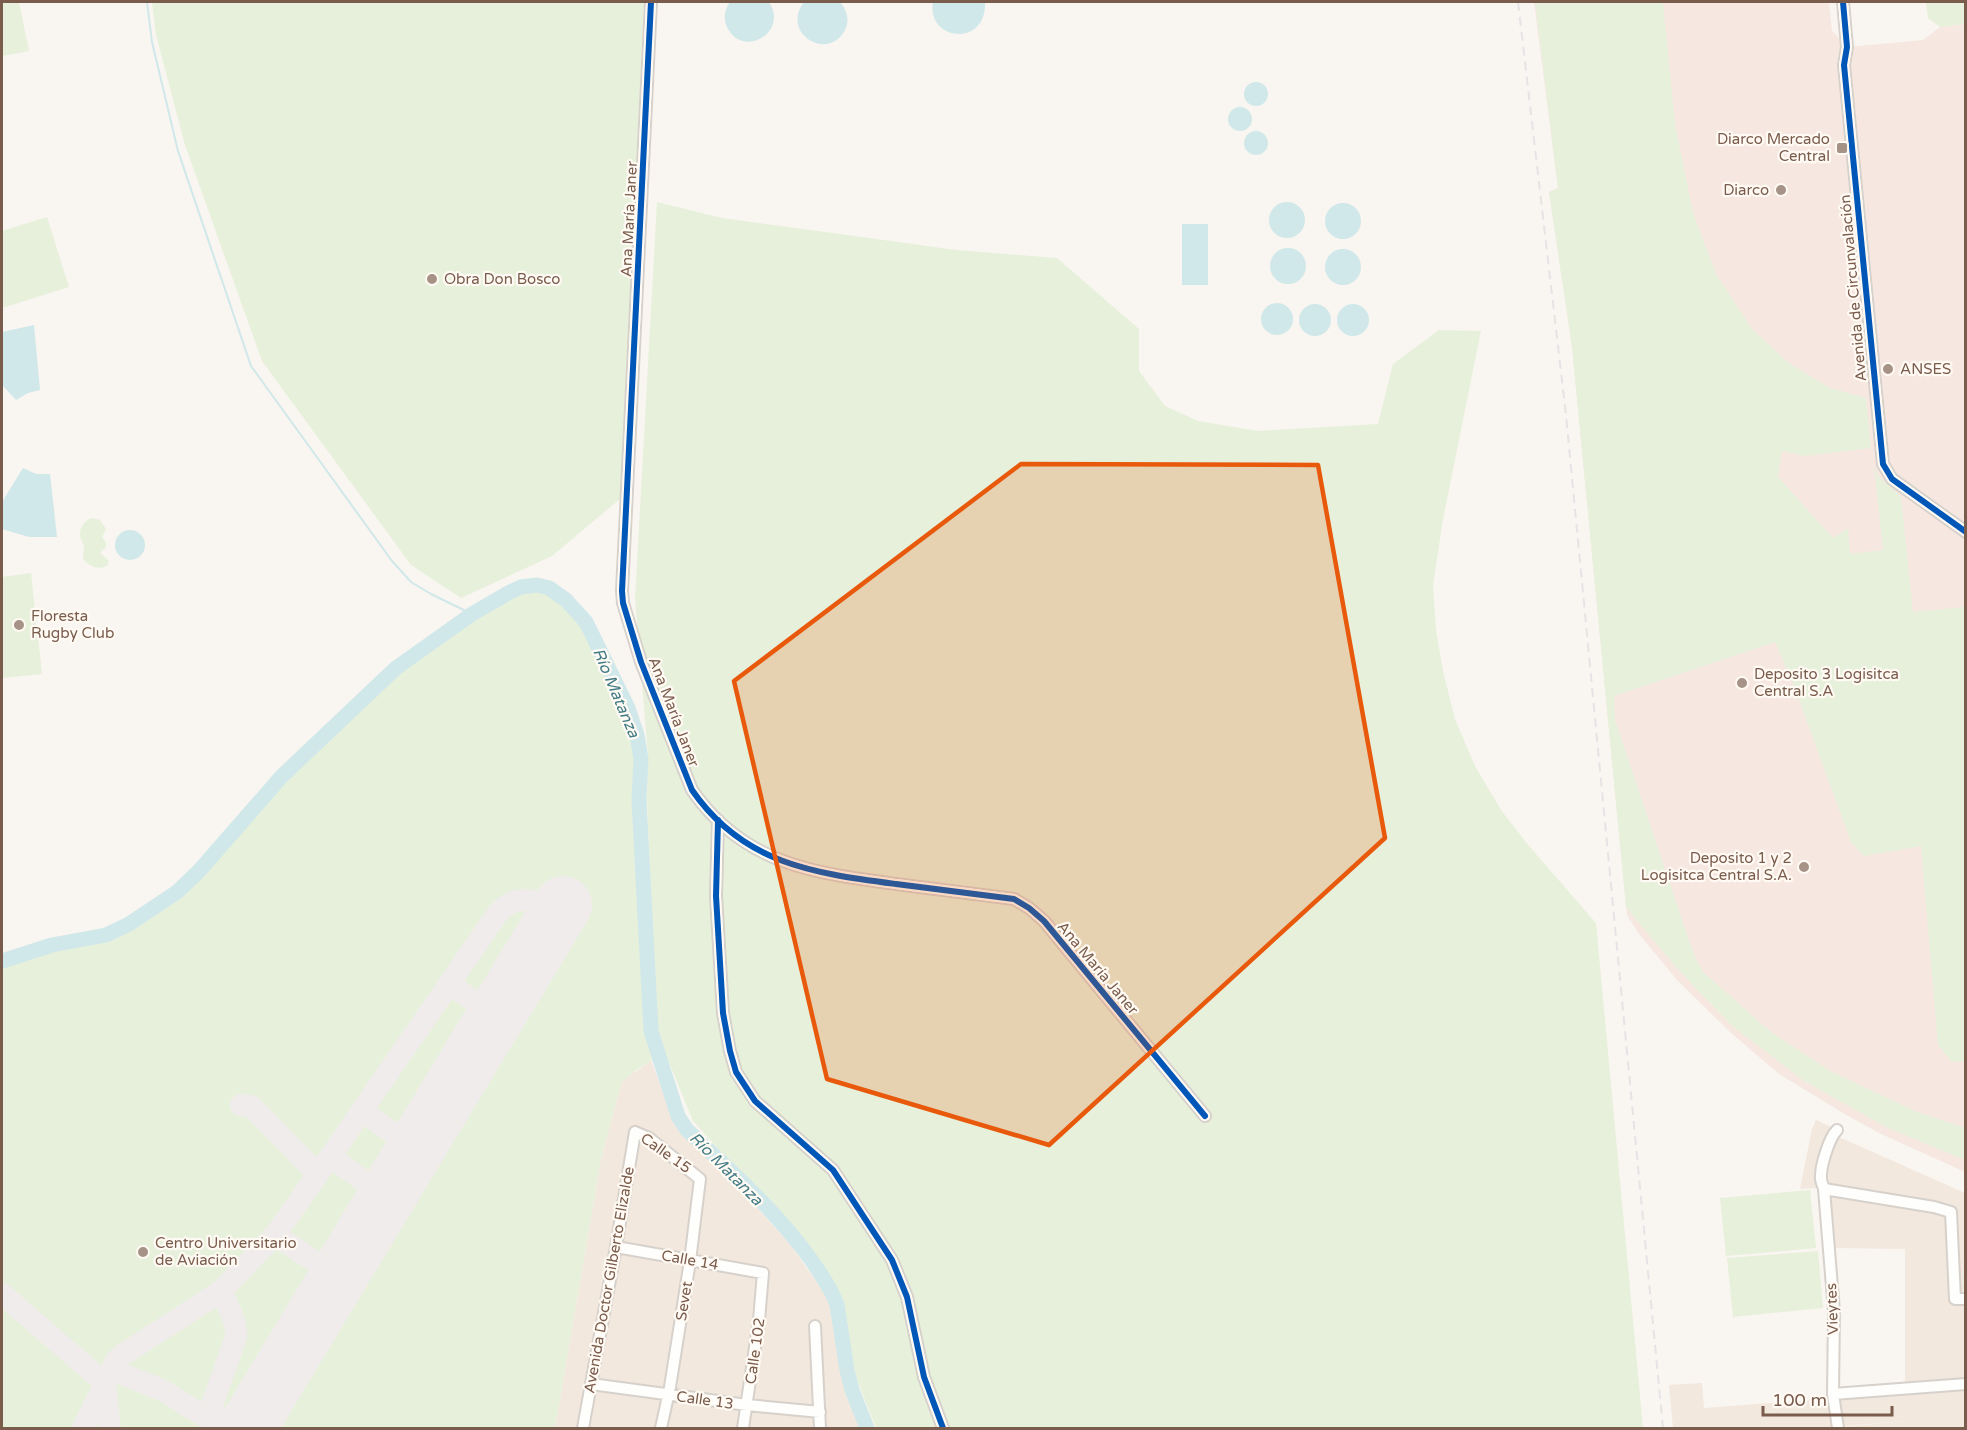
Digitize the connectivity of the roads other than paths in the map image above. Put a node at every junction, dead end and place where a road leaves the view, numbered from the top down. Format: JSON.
{"nodes":[{"id":1,"x":651,"y":2,"type":"edge"},
{"id":2,"x":1843,"y":2,"type":"edge"},
{"id":3,"x":1965,"y":532,"type":"edge"},
{"id":4,"x":718,"y":820,"type":"junction"},
{"id":5,"x":1205,"y":1116,"type":"dead end"},
{"id":6,"x":1837,"y":1130,"type":"dead end"},
{"id":7,"x":635,"y":1132,"type":"joint"},
{"id":8,"x":696,"y":1174,"type":"joint"},
{"id":9,"x":1824,"y":1189,"type":"junction"},
{"id":10,"x":616,"y":1247,"type":"junction"},
{"id":11,"x":690,"y":1261,"type":"junction"},
{"id":12,"x":763,"y":1273,"type":"joint"},
{"id":13,"x":1965,"y":1299,"type":"edge"},
{"id":14,"x":815,"y":1326,"type":"dead end"},
{"id":15,"x":591,"y":1384,"type":"junction"},
{"id":16,"x":1965,"y":1384,"type":"edge"},
{"id":17,"x":1833,"y":1394,"type":"junction"},
{"id":18,"x":668,"y":1395,"type":"junction"},
{"id":19,"x":747,"y":1405,"type":"junction"},
{"id":20,"x":820,"y":1412,"type":"junction"},
{"id":21,"x":583,"y":1428,"type":"edge"},
{"id":22,"x":661,"y":1428,"type":"edge"},
{"id":23,"x":743,"y":1428,"type":"edge"},
{"id":24,"x":820,"y":1428,"type":"edge"},
{"id":25,"x":943,"y":1428,"type":"edge"},
{"id":26,"x":1838,"y":1428,"type":"edge"}],
"edges":[{"from":1,"to":4,"type":"street","name":"Ana María Janer"},
{"from":2,"to":3,"type":"street","name":"Avenida de Circunvalación"},
{"from":4,"to":5,"type":"street","name":"Ana María Janer"},
{"from":4,"to":25,"type":"street"},
{"from":6,"to":9,"type":"street","name":"Vieytes"},
{"from":7,"to":8,"type":"street","name":"Calle 15"},
{"from":7,"to":10,"type":"street","name":"Avenida Doctor Gilberto Elizalde"},
{"from":8,"to":11,"type":"street","name":"Sevet"},
{"from":9,"to":13,"type":"street"},
{"from":9,"to":17,"type":"street","name":"Vieytes"},
{"from":10,"to":11,"type":"street","name":"Calle 14"},
{"from":10,"to":15,"type":"street","name":"Avenida Doctor Gilberto Elizalde"},
{"from":11,"to":12,"type":"street","name":"Calle 14"},
{"from":11,"to":18,"type":"street","name":"Sevet"},
{"from":12,"to":19,"type":"street","name":"Calle 102"},
{"from":14,"to":20,"type":"street"},
{"from":15,"to":18,"type":"street","name":"Calle 13"},
{"from":15,"to":21,"type":"street","name":"Avenida Doctor Gilberto Elizalde"},
{"from":16,"to":17,"type":"street"},
{"from":17,"to":26,"type":"street","name":"Vieytes"},
{"from":18,"to":19,"type":"street","name":"Calle 13"},
{"from":18,"to":22,"type":"street","name":"Sevet"},
{"from":19,"to":20,"type":"street","name":"Calle 13"},
{"from":19,"to":23,"type":"street","name":"Calle 102"},
{"from":20,"to":24,"type":"street"}]}
